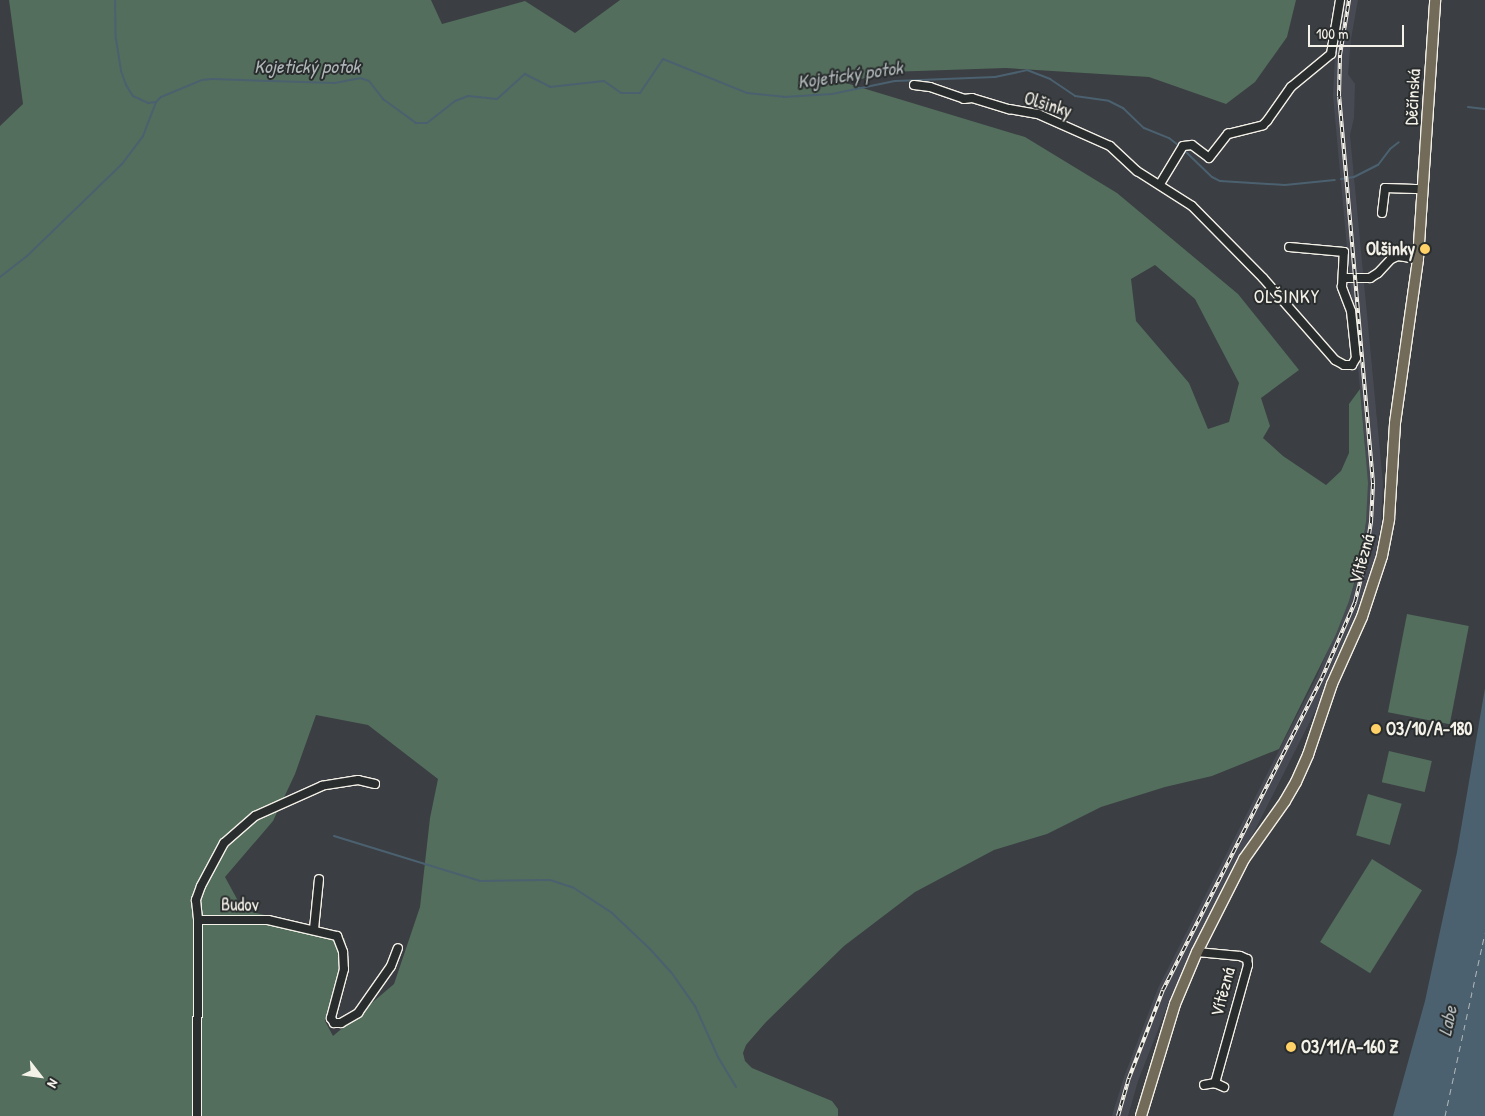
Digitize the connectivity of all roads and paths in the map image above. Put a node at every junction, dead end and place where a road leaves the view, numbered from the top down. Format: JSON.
{"nodes":[{"id":1,"x":1340,"y":0,"type":"edge"},
{"id":2,"x":1435,"y":0,"type":"edge"},
{"id":3,"x":914,"y":85,"type":"dead end"},
{"id":4,"x":1427,"y":137,"type":"joint"},
{"id":5,"x":1160,"y":184,"type":"junction"},
{"id":6,"x":1423,"y":189,"type":"junction"},
{"id":7,"x":1382,"y":213,"type":"dead end"},
{"id":8,"x":1289,"y":247,"type":"dead end"},
{"id":9,"x":1418,"y":259,"type":"junction"},
{"id":10,"x":1343,"y":278,"type":"junction"},
{"id":11,"x":375,"y":784,"type":"dead end"},
{"id":12,"x":319,"y":879,"type":"dead end"},
{"id":13,"x":198,"y":920,"type":"junction"},
{"id":14,"x":314,"y":929,"type":"junction"},
{"id":15,"x":398,"y":948,"type":"dead end"},
{"id":16,"x":1197,"y":952,"type":"junction"},
{"id":17,"x":1215,"y":1082,"type":"junction"},
{"id":18,"x":1204,"y":1085,"type":"dead end"},
{"id":19,"x":1224,"y":1087,"type":"dead end"},
{"id":20,"x":197,"y":1116,"type":"edge"},
{"id":21,"x":1141,"y":1116,"type":"edge"}],
"edges":[{"from":1,"to":5,"type":"street"},
{"from":2,"to":4,"type":"main road","name":"Děčínská"},
{"from":3,"to":5,"type":"street","name":"Olšinky"},
{"from":4,"to":6,"type":"main road","name":"Vítězná"},
{"from":5,"to":10,"type":"street","name":"Olšinky"},
{"from":6,"to":7,"type":"street"},
{"from":6,"to":9,"type":"main road","name":"Vítězná"},
{"from":8,"to":10,"type":"street","name":"Olšinky"},
{"from":9,"to":10,"type":"street"},
{"from":9,"to":16,"type":"main road","name":"Vítězná"},
{"from":11,"to":13,"type":"street","name":"Budov"},
{"from":12,"to":14,"type":"street"},
{"from":13,"to":14,"type":"street","name":"Budov"},
{"from":13,"to":20,"type":"street"},
{"from":14,"to":15,"type":"street","name":"Budov"},
{"from":16,"to":17,"type":"street","name":"Vítězná"},
{"from":16,"to":21,"type":"main road","name":"Vítězná"},
{"from":17,"to":18,"type":"street"},
{"from":17,"to":19,"type":"street"}]}
